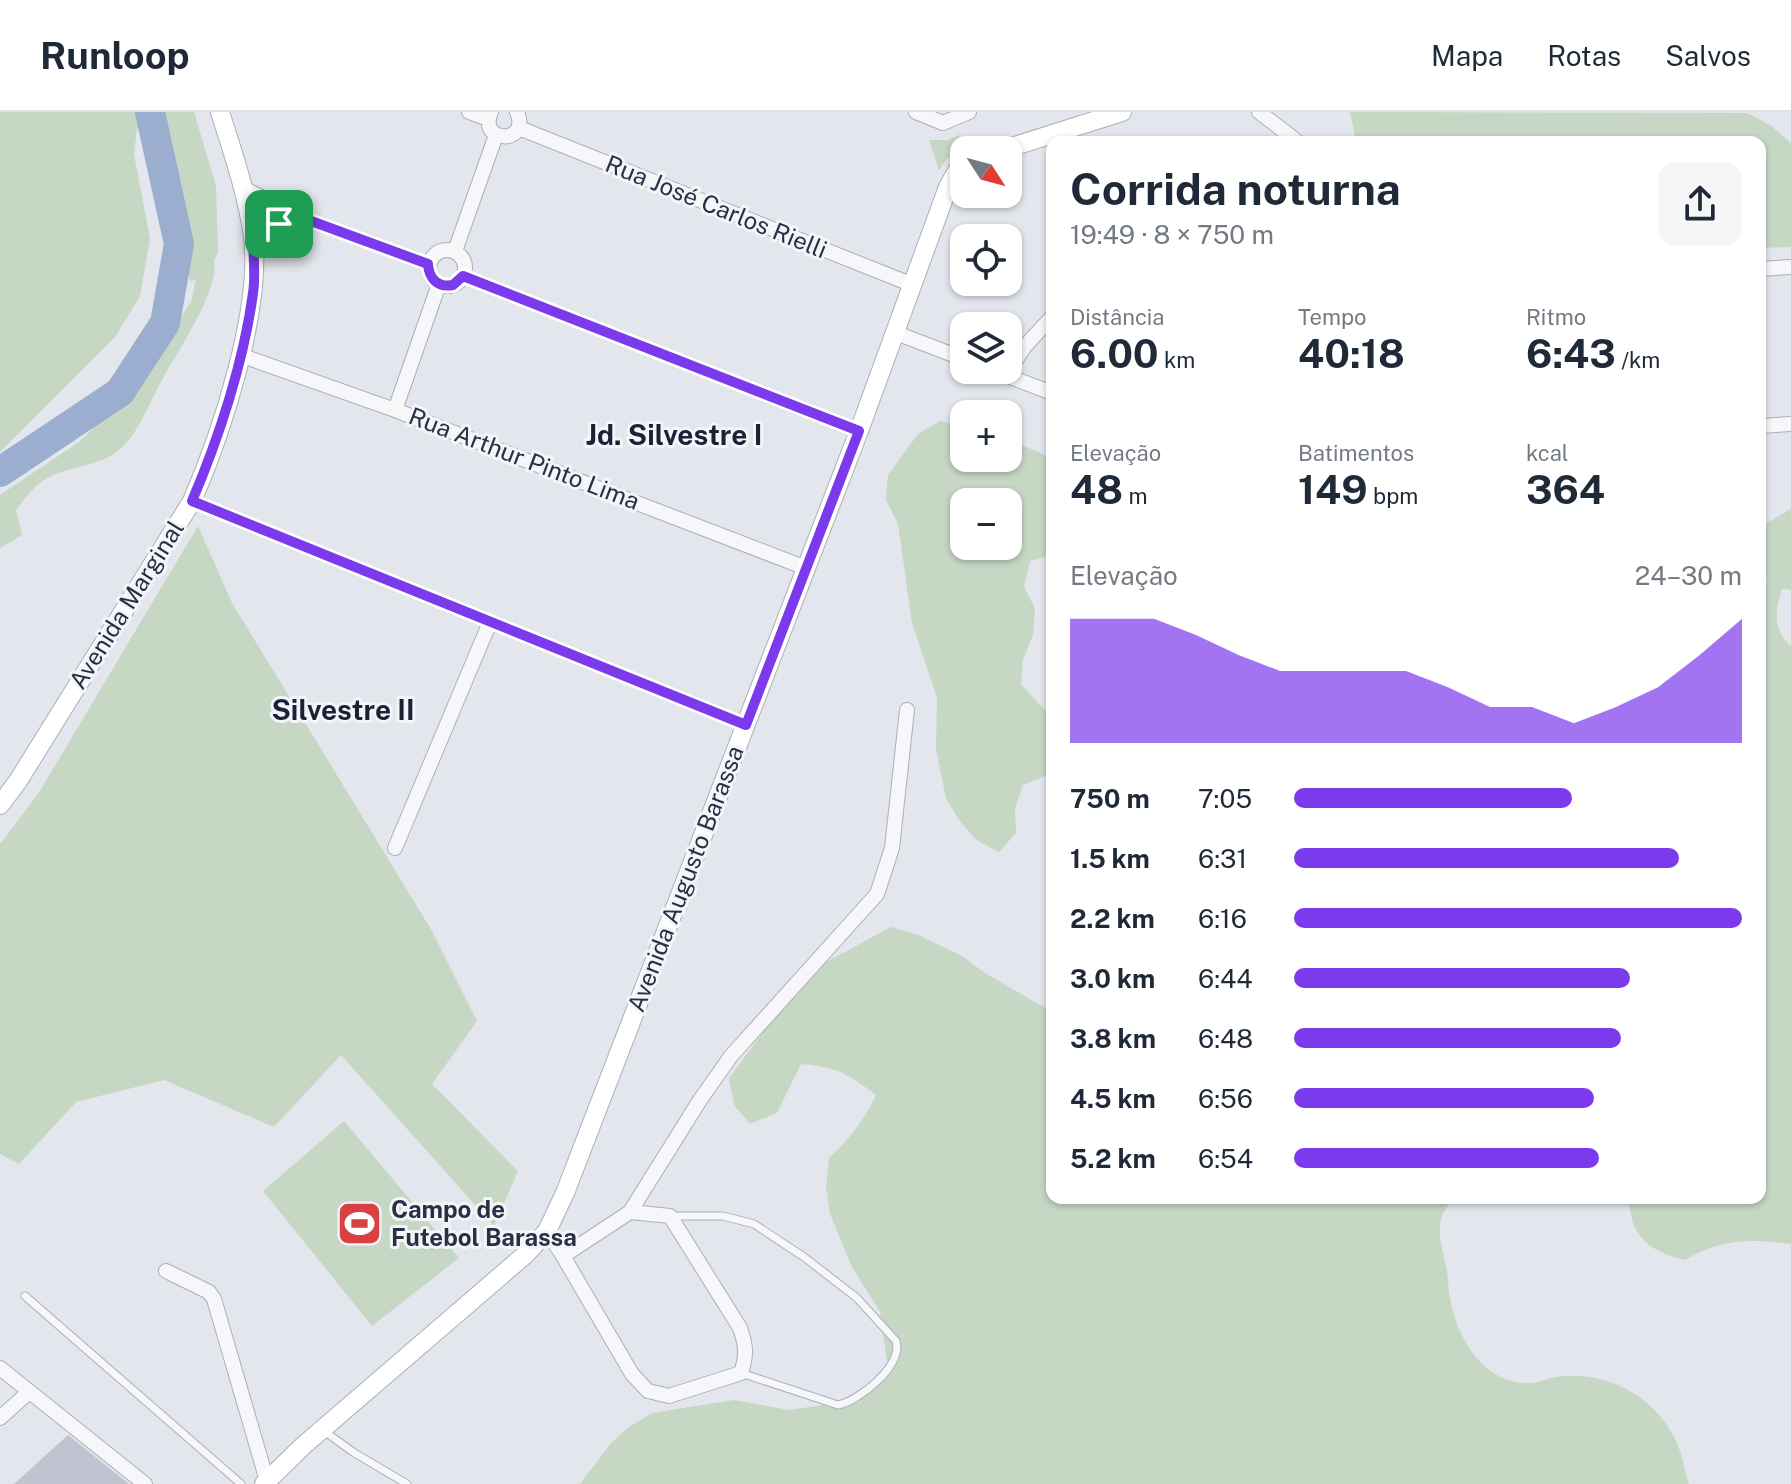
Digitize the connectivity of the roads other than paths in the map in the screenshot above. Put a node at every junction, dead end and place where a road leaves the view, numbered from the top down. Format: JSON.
{"nodes":[{"id":1,"x":220,"y":112,"type":"edge"},
{"id":2,"x":469,"y":112,"type":"edge"},
{"id":3,"x":517,"y":112,"type":"edge"},
{"id":4,"x":916,"y":112,"type":"edge"},
{"id":5,"x":1122,"y":112,"type":"edge"},
{"id":6,"x":1259,"y":112,"type":"edge"},
{"id":7,"x":968,"y":113,"type":"edge"},
{"id":8,"x":489,"y":116,"type":"edge"},
{"id":9,"x":519,"y":128,"type":"junction"},
{"id":10,"x":496,"y":135,"type":"junction"},
{"id":11,"x":1046,"y":136,"type":"edge"},
{"id":12,"x":1046,"y":136,"type":"edge"},
{"id":13,"x":1290,"y":136,"type":"edge"},
{"id":14,"x":1022,"y":144,"type":"edge"},
{"id":15,"x":950,"y":184,"type":"edge"},
{"id":16,"x":243,"y":188,"type":"junction"},
{"id":17,"x":303,"y":218,"type":"junction"},
{"id":18,"x":253,"y":237,"type":"junction"},
{"id":19,"x":455,"y":251,"type":"junction"},
{"id":20,"x":428,"y":264,"type":"junction"},
{"id":21,"x":1791,"y":267,"type":"edge"},
{"id":22,"x":1766,"y":269,"type":"edge"},
{"id":23,"x":463,"y":276,"type":"junction"},
{"id":24,"x":439,"y":284,"type":"junction"},
{"id":25,"x":913,"y":285,"type":"junction"},
{"id":26,"x":1046,"y":323,"type":"edge"},
{"id":27,"x":896,"y":333,"type":"junction"},
{"id":28,"x":1022,"y":349,"type":"edge"},
{"id":29,"x":950,"y":354,"type":"edge"},
{"id":30,"x":240,"y":355,"type":"junction"},
{"id":31,"x":1022,"y":382,"type":"edge"},
{"id":32,"x":1046,"y":391,"type":"edge"},
{"id":33,"x":395,"y":410,"type":"junction"},
{"id":34,"x":1791,"y":424,"type":"edge"},
{"id":35,"x":1766,"y":426,"type":"edge"},
{"id":36,"x":859,"y":431,"type":"junction"},
{"id":37,"x":192,"y":501,"type":"junction"},
{"id":38,"x":806,"y":568,"type":"junction"},
{"id":39,"x":490,"y":622,"type":"junction"},
{"id":40,"x":907,"y":710,"type":"dead end"},
{"id":41,"x":746,"y":725,"type":"junction"},
{"id":42,"x":0,"y":805,"type":"edge"},
{"id":43,"x":395,"y":848,"type":"dead end"},
{"id":44,"x":630,"y":1212,"type":"junction"},
{"id":45,"x":670,"y":1216,"type":"junction"},
{"id":46,"x":547,"y":1231,"type":"junction"},
{"id":47,"x":563,"y":1256,"type":"junction"},
{"id":48,"x":166,"y":1271,"type":"dead end"},
{"id":49,"x":25,"y":1296,"type":"dead end"},
{"id":50,"x":0,"y":1368,"type":"edge"},
{"id":51,"x":741,"y":1373,"type":"junction"},
{"id":52,"x":29,"y":1392,"type":"junction"},
{"id":53,"x":0,"y":1418,"type":"edge"},
{"id":54,"x":322,"y":1429,"type":"junction"},
{"id":55,"x":266,"y":1483,"type":"edge"},
{"id":56,"x":145,"y":1484,"type":"edge"},
{"id":57,"x":241,"y":1484,"type":"edge"},
{"id":58,"x":407,"y":1484,"type":"edge"}],
"edges":[{"from":1,"to":16,"type":"street","name":"Avenida Marginal"},
{"from":2,"to":8,"type":"street"},
{"from":3,"to":9,"type":"street"},
{"from":4,"to":7,"type":"street"},
{"from":5,"to":11,"type":"street"},
{"from":6,"to":13,"type":"street"},
{"from":8,"to":10,"type":"street"},
{"from":9,"to":10,"type":"street"},
{"from":9,"to":25,"type":"street","name":"Rua José Carlos Rielli"},
{"from":10,"to":19,"type":"street"},
{"from":12,"to":14,"type":"street"},
{"from":15,"to":25,"type":"street","name":"Avenida Augusto Barassa"},
{"from":16,"to":17,"type":"street"},
{"from":16,"to":18,"type":"street","name":"Avenida Marginal"},
{"from":17,"to":18,"type":"street"},
{"from":17,"to":20,"type":"street"},
{"from":18,"to":30,"type":"street","name":"Avenida Marginal"},
{"from":19,"to":20,"type":"street"},
{"from":19,"to":23,"type":"street"},
{"from":20,"to":24,"type":"street"},
{"from":21,"to":22,"type":"street"},
{"from":23,"to":24,"type":"street"},
{"from":23,"to":36,"type":"street"},
{"from":24,"to":33,"type":"street"},
{"from":25,"to":27,"type":"street","name":"Avenida Augusto Barassa"},
{"from":26,"to":28,"type":"street"},
{"from":27,"to":29,"type":"street"},
{"from":27,"to":36,"type":"street","name":"Avenida Augusto Barassa"},
{"from":30,"to":33,"type":"street","name":"Rua Arthur Pinto Lima"},
{"from":30,"to":37,"type":"street","name":"Avenida Marginal"},
{"from":31,"to":32,"type":"street"},
{"from":33,"to":38,"type":"street","name":"Rua Arthur Pinto Lima"},
{"from":34,"to":35,"type":"street"},
{"from":36,"to":38,"type":"street","name":"Avenida Augusto Barassa"},
{"from":37,"to":39,"type":"street"},
{"from":37,"to":42,"type":"street","name":"Avenida Marginal"},
{"from":38,"to":41,"type":"street","name":"Avenida Augusto Barassa"},
{"from":39,"to":41,"type":"street"},
{"from":39,"to":43,"type":"street"},
{"from":40,"to":44,"type":"street"},
{"from":41,"to":46,"type":"street","name":"Avenida Augusto Barassa"},
{"from":44,"to":45,"type":"street"},
{"from":44,"to":47,"type":"street"},
{"from":45,"to":51,"type":"street"},
{"from":45,"to":51,"type":"lane"},
{"from":46,"to":47,"type":"street"},
{"from":46,"to":54,"type":"street","name":"Avenida Augusto Barassa"},
{"from":47,"to":51,"type":"street"},
{"from":48,"to":55,"type":"street"},
{"from":49,"to":57,"type":"lane"},
{"from":50,"to":52,"type":"street"},
{"from":52,"to":53,"type":"street"},
{"from":52,"to":56,"type":"street"},
{"from":54,"to":55,"type":"street","name":"Avenida Augusto Barassa"},
{"from":54,"to":58,"type":"lane"}]}
